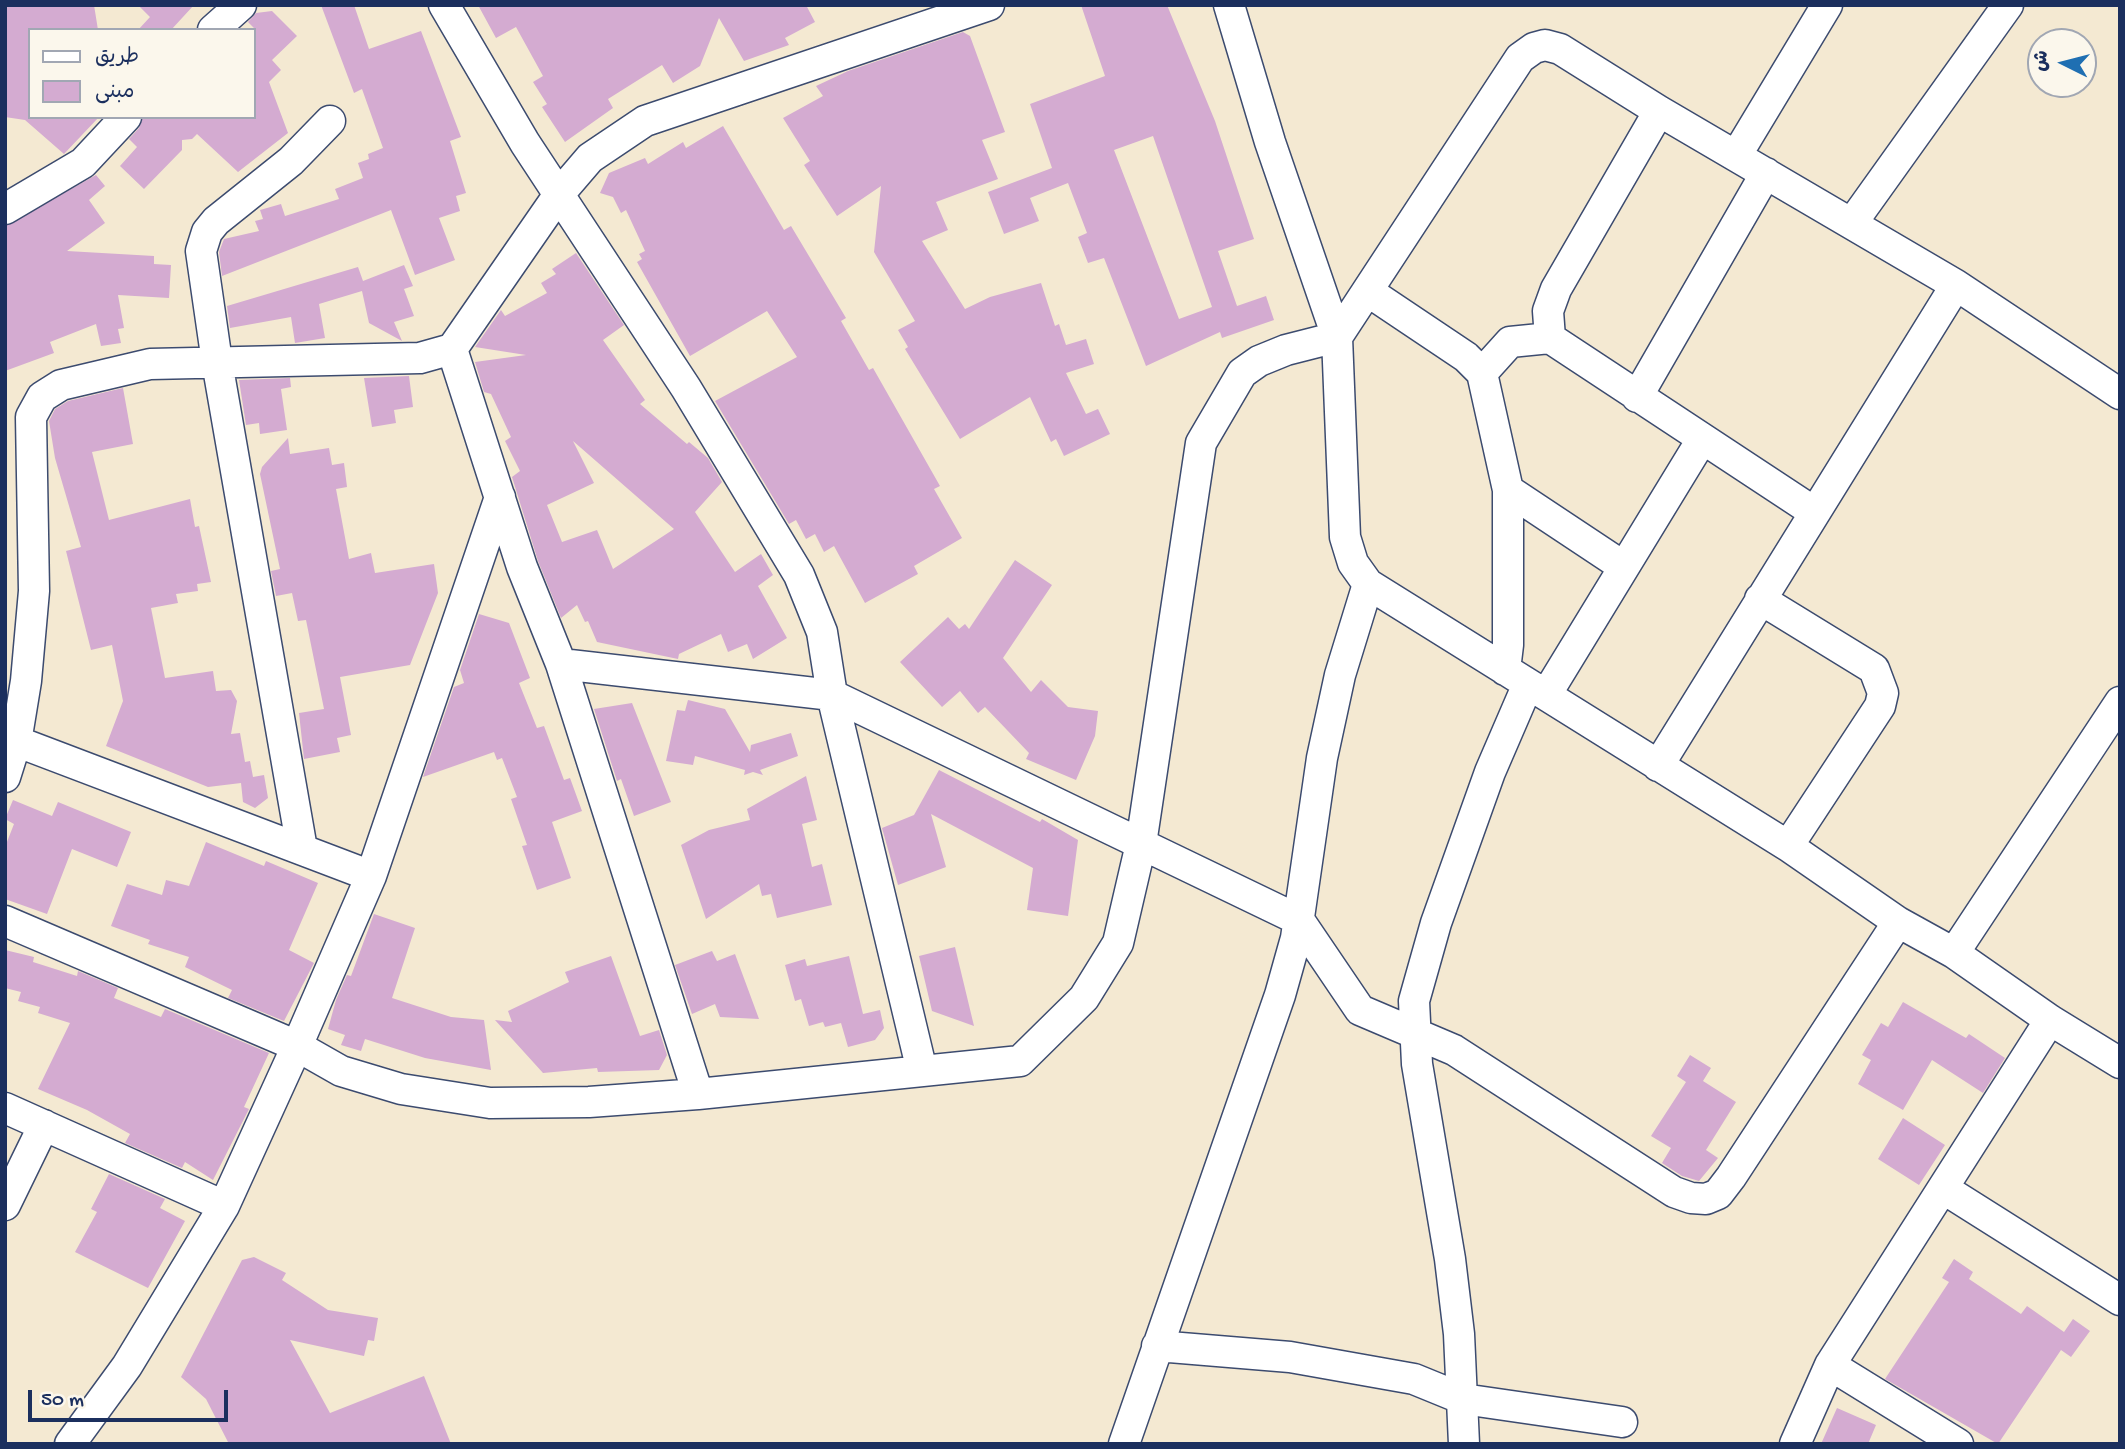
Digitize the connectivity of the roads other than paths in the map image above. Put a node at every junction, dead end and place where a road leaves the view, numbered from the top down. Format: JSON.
{"nodes":[{"id":1,"x":444,"y":5,"type":"edge"},
{"id":2,"x":989,"y":5,"type":"edge"},
{"id":3,"x":1230,"y":5,"type":"edge"},
{"id":4,"x":1827,"y":5,"type":"edge"},
{"id":5,"x":2008,"y":5,"type":"edge"},
{"id":6,"x":242,"y":6,"type":"edge"},
{"id":7,"x":215,"y":28,"type":"edge"},
{"id":8,"x":1659,"y":111,"type":"junction"},
{"id":9,"x":124,"y":119,"type":"edge"},
{"id":10,"x":330,"y":121,"type":"dead end"},
{"id":11,"x":1737,"y":156,"type":"junction"},
{"id":12,"x":1766,"y":173,"type":"junction"},
{"id":13,"x":559,"y":193,"type":"junction"},
{"id":14,"x":5,"y":208,"type":"edge"},
{"id":15,"x":1852,"y":223,"type":"junction"},
{"id":16,"x":1956,"y":285,"type":"junction"},
{"id":17,"x":1369,"y":292,"type":"junction"},
{"id":18,"x":1337,"y":337,"type":"junction"},
{"id":19,"x":1550,"y":338,"type":"junction"},
{"id":20,"x":452,"y":349,"type":"junction"},
{"id":21,"x":217,"y":362,"type":"junction"},
{"id":22,"x":1482,"y":373,"type":"junction"},
{"id":23,"x":2120,"y":394,"type":"edge"},
{"id":24,"x":1637,"y":397,"type":"junction"},
{"id":25,"x":1701,"y":441,"type":"junction"},
{"id":26,"x":1508,"y":490,"type":"junction"},
{"id":27,"x":500,"y":496,"type":"junction"},
{"id":28,"x":1814,"y":512,"type":"junction"},
{"id":29,"x":1624,"y":567,"type":"junction"},
{"id":30,"x":1368,"y":584,"type":"junction"},
{"id":31,"x":1760,"y":599,"type":"junction"},
{"id":32,"x":561,"y":664,"type":"junction"},
{"id":33,"x":1526,"y":683,"type":"junction"},
{"id":34,"x":832,"y":695,"type":"junction"},
{"id":35,"x":2120,"y":702,"type":"edge"},
{"id":36,"x":11,"y":740,"type":"edge"},
{"id":37,"x":1658,"y":766,"type":"junction"},
{"id":38,"x":5,"y":777,"type":"edge"},
{"id":39,"x":1141,"y":844,"type":"junction"},
{"id":40,"x":1788,"y":846,"type":"junction"},
{"id":41,"x":302,"y":849,"type":"junction"},
{"id":42,"x":371,"y":876,"type":"junction"},
{"id":43,"x":1298,"y":920,"type":"junction"},
{"id":44,"x":5,"y":921,"type":"edge"},
{"id":45,"x":1898,"y":922,"type":"junction"},
{"id":46,"x":1954,"y":953,"type":"junction"},
{"id":47,"x":2050,"y":1020,"type":"junction"},
{"id":48,"x":1416,"y":1032,"type":"junction"},
{"id":49,"x":297,"y":1046,"type":"junction"},
{"id":50,"x":2120,"y":1063,"type":"edge"},
{"id":51,"x":922,"y":1071,"type":"junction"},
{"id":52,"x":698,"y":1094,"type":"junction"},
{"id":53,"x":5,"y":1108,"type":"edge"},
{"id":54,"x":44,"y":1125,"type":"junction"},
{"id":55,"x":1944,"y":1189,"type":"junction"},
{"id":56,"x":5,"y":1205,"type":"edge"},
{"id":57,"x":224,"y":1206,"type":"junction"},
{"id":58,"x":2120,"y":1300,"type":"edge"},
{"id":59,"x":1157,"y":1346,"type":"junction"},
{"id":60,"x":1830,"y":1365,"type":"junction"},
{"id":61,"x":1463,"y":1399,"type":"junction"},
{"id":62,"x":1622,"y":1422,"type":"dead end"},
{"id":63,"x":70,"y":1444,"type":"edge"},
{"id":64,"x":1124,"y":1444,"type":"edge"},
{"id":65,"x":1464,"y":1444,"type":"edge"},
{"id":66,"x":1795,"y":1444,"type":"edge"},
{"id":67,"x":1958,"y":1444,"type":"edge"}],
"edges":[{"from":1,"to":13,"type":"street"},
{"from":2,"to":13,"type":"street"},
{"from":3,"to":18,"type":"street"},
{"from":4,"to":11,"type":"street"},
{"from":5,"to":15,"type":"street"},
{"from":6,"to":7,"type":"street"},
{"from":8,"to":11,"type":"street"},
{"from":8,"to":17,"type":"street"},
{"from":8,"to":19,"type":"street"},
{"from":9,"to":14,"type":"street"},
{"from":10,"to":21,"type":"street"},
{"from":11,"to":12,"type":"street"},
{"from":12,"to":15,"type":"street"},
{"from":12,"to":24,"type":"street"},
{"from":13,"to":20,"type":"street"},
{"from":13,"to":34,"type":"street"},
{"from":15,"to":16,"type":"street"},
{"from":16,"to":23,"type":"street"},
{"from":16,"to":28,"type":"street"},
{"from":17,"to":18,"type":"street"},
{"from":17,"to":22,"type":"street"},
{"from":18,"to":30,"type":"street"},
{"from":18,"to":39,"type":"street"},
{"from":19,"to":22,"type":"street"},
{"from":19,"to":24,"type":"street"},
{"from":20,"to":21,"type":"street"},
{"from":20,"to":27,"type":"street"},
{"from":21,"to":36,"type":"street"},
{"from":21,"to":41,"type":"street"},
{"from":22,"to":26,"type":"street"},
{"from":24,"to":25,"type":"street"},
{"from":25,"to":28,"type":"street"},
{"from":25,"to":29,"type":"street"},
{"from":26,"to":29,"type":"street"},
{"from":26,"to":33,"type":"street"},
{"from":27,"to":32,"type":"street"},
{"from":27,"to":42,"type":"street"},
{"from":28,"to":31,"type":"street"},
{"from":29,"to":33,"type":"street"},
{"from":30,"to":33,"type":"street"},
{"from":30,"to":43,"type":"street"},
{"from":31,"to":37,"type":"street"},
{"from":31,"to":40,"type":"street"},
{"from":32,"to":34,"type":"street"},
{"from":32,"to":52,"type":"street"},
{"from":33,"to":37,"type":"street"},
{"from":33,"to":48,"type":"street"},
{"from":34,"to":39,"type":"street"},
{"from":34,"to":51,"type":"street"},
{"from":35,"to":46,"type":"street"},
{"from":36,"to":38,"type":"street"},
{"from":36,"to":41,"type":"street"},
{"from":37,"to":40,"type":"street"},
{"from":39,"to":43,"type":"street"},
{"from":39,"to":51,"type":"street"},
{"from":40,"to":45,"type":"street"},
{"from":41,"to":42,"type":"street"},
{"from":42,"to":49,"type":"street"},
{"from":43,"to":48,"type":"street"},
{"from":43,"to":59,"type":"street"},
{"from":44,"to":49,"type":"street"},
{"from":45,"to":46,"type":"street"},
{"from":45,"to":48,"type":"street"},
{"from":46,"to":47,"type":"street"},
{"from":47,"to":50,"type":"street"},
{"from":47,"to":55,"type":"street"},
{"from":48,"to":61,"type":"street"},
{"from":49,"to":52,"type":"street"},
{"from":49,"to":57,"type":"street"},
{"from":51,"to":52,"type":"street"},
{"from":53,"to":54,"type":"street"},
{"from":54,"to":56,"type":"street"},
{"from":54,"to":57,"type":"street"},
{"from":55,"to":58,"type":"street"},
{"from":55,"to":60,"type":"street"},
{"from":57,"to":63,"type":"street"},
{"from":59,"to":61,"type":"street"},
{"from":59,"to":64,"type":"street"},
{"from":60,"to":66,"type":"street"},
{"from":60,"to":67,"type":"street"},
{"from":61,"to":62,"type":"street"},
{"from":61,"to":65,"type":"street"}]}
